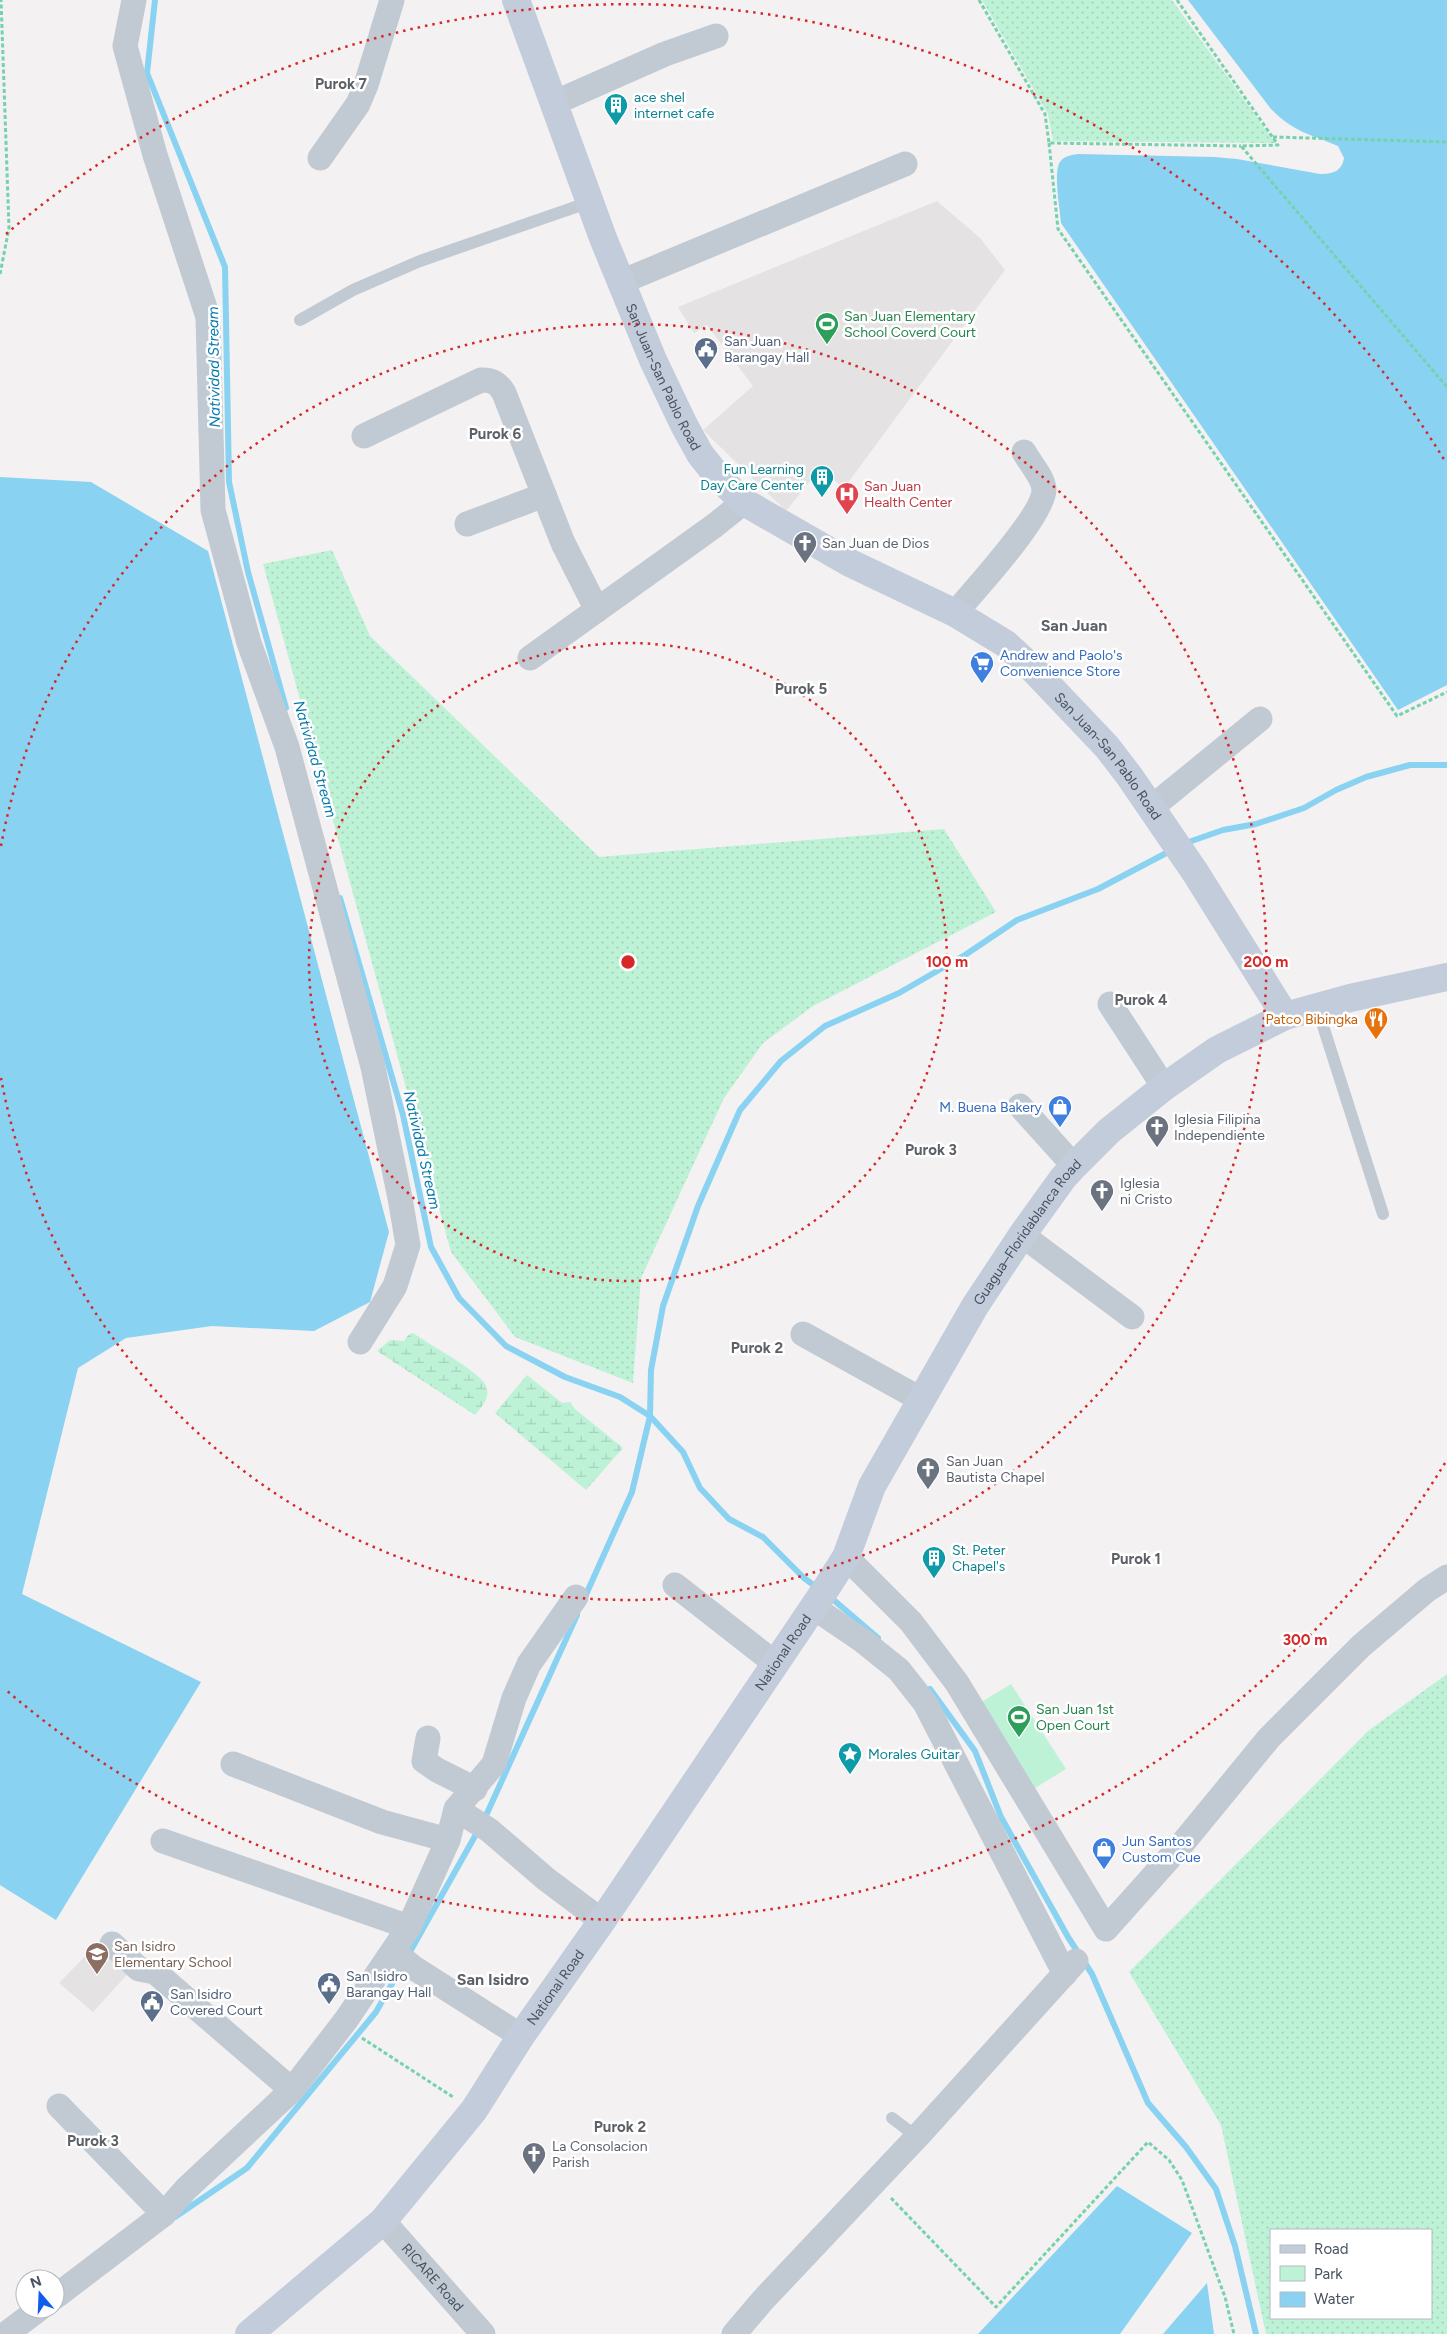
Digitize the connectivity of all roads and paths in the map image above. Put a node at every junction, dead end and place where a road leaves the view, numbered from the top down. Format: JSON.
{"nodes":[{"id":1,"x":1,"y":0,"type":"edge"},
{"id":2,"x":134,"y":0,"type":"edge"},
{"id":3,"x":392,"y":0,"type":"edge"},
{"id":4,"x":516,"y":0,"type":"edge"},
{"id":5,"x":979,"y":0,"type":"edge"},
{"id":6,"x":1177,"y":0,"type":"edge"},
{"id":7,"x":716,"y":36,"type":"dead end"},
{"id":8,"x":554,"y":102,"type":"junction"},
{"id":9,"x":1272,"y":137,"type":"junction"},
{"id":10,"x":1447,"y":142,"type":"edge"},
{"id":11,"x":1049,"y":143,"type":"junction"},
{"id":12,"x":1241,"y":146,"type":"junction"},
{"id":13,"x":320,"y":158,"type":"dead end"},
{"id":14,"x":905,"y":164,"type":"dead end"},
{"id":15,"x":590,"y":202,"type":"junction"},
{"id":16,"x":0,"y":274,"type":"edge"},
{"id":17,"x":621,"y":282,"type":"junction"},
{"id":18,"x":300,"y":320,"type":"dead end"},
{"id":19,"x":1447,"y":387,"type":"edge"},
{"id":20,"x":364,"y":436,"type":"dead end"},
{"id":21,"x":1024,"y":452,"type":"dead end"},
{"id":22,"x":544,"y":495,"type":"junction"},
{"id":23,"x":744,"y":502,"type":"junction"},
{"id":24,"x":468,"y":524,"type":"dead end"},
{"id":25,"x":597,"y":610,"type":"junction"},
{"id":26,"x":955,"y":613,"type":"junction"},
{"id":27,"x":530,"y":658,"type":"dead end"},
{"id":28,"x":1447,"y":692,"type":"edge"},
{"id":29,"x":1260,"y":719,"type":"dead end"},
{"id":30,"x":1151,"y":808,"type":"junction"},
{"id":31,"x":1447,"y":977,"type":"edge"},
{"id":32,"x":1110,"y":1004,"type":"dead end"},
{"id":33,"x":1317,"y":1008,"type":"junction"},
{"id":34,"x":1285,"y":1016,"type":"junction"},
{"id":35,"x":1164,"y":1087,"type":"junction"},
{"id":36,"x":1020,"y":1106,"type":"dead end"},
{"id":37,"x":1074,"y":1166,"type":"junction"},
{"id":38,"x":1383,"y":1214,"type":"dead end"},
{"id":39,"x":1022,"y":1235,"type":"junction"},
{"id":40,"x":1132,"y":1316,"type":"dead end"},
{"id":41,"x":803,"y":1334,"type":"dead end"},
{"id":42,"x":360,"y":1342,"type":"dead end"},
{"id":43,"x":922,"y":1400,"type":"junction"},
{"id":44,"x":846,"y":1557,"type":"junction"},
{"id":45,"x":1447,"y":1577,"type":"edge"},
{"id":46,"x":674,"y":1585,"type":"dead end"},
{"id":47,"x":576,"y":1596,"type":"dead end"},
{"id":48,"x":819,"y":1599,"type":"junction"},
{"id":49,"x":776,"y":1664,"type":"junction"},
{"id":50,"x":428,"y":1738,"type":"dead end"},
{"id":51,"x":232,"y":1764,"type":"dead end"},
{"id":52,"x":475,"y":1789,"type":"junction"},
{"id":53,"x":473,"y":1819,"type":"junction"},
{"id":54,"x":448,"y":1840,"type":"junction"},
{"id":55,"x":163,"y":1841,"type":"dead end"},
{"id":56,"x":602,"y":1921,"type":"junction"},
{"id":57,"x":409,"y":1927,"type":"junction"},
{"id":58,"x":112,"y":1944,"type":"dead end"},
{"id":59,"x":404,"y":1959,"type":"junction"},
{"id":60,"x":354,"y":2029,"type":"junction"},
{"id":61,"x":521,"y":2036,"type":"junction"},
{"id":62,"x":292,"y":2090,"type":"junction"},
{"id":63,"x":59,"y":2106,"type":"dead end"},
{"id":64,"x":474,"y":2110,"type":"junction"},
{"id":65,"x":892,"y":2118,"type":"dead end"},
{"id":66,"x":917,"y":2137,"type":"junction"},
{"id":67,"x":875,"y":2181,"type":"junction"},
{"id":68,"x":164,"y":2214,"type":"junction"},
{"id":69,"x":383,"y":2221,"type":"junction"},
{"id":70,"x":65,"y":2289,"type":"edge"},
{"id":71,"x":26,"y":2319,"type":"edge"},
{"id":72,"x":6,"y":2334,"type":"edge"},
{"id":73,"x":249,"y":2334,"type":"edge"},
{"id":74,"x":483,"y":2334,"type":"edge"},
{"id":75,"x":734,"y":2334,"type":"edge"},
{"id":76,"x":1234,"y":2334,"type":"edge"}],
"edges":[{"from":1,"to":16,"type":"path"},
{"from":2,"to":42,"type":"street"},
{"from":3,"to":13,"type":"street"},
{"from":4,"to":8,"type":"main road","name":"San Juan-San Pablo Road"},
{"from":5,"to":11,"type":"path"},
{"from":6,"to":9,"type":"path"},
{"from":7,"to":8,"type":"street"},
{"from":8,"to":15,"type":"main road","name":"San Juan-San Pablo Road"},
{"from":9,"to":10,"type":"path"},
{"from":9,"to":12,"type":"path"},
{"from":11,"to":12,"type":"path"},
{"from":11,"to":28,"type":"path"},
{"from":12,"to":19,"type":"path"},
{"from":14,"to":17,"type":"street"},
{"from":15,"to":17,"type":"main road","name":"San Juan-San Pablo Road"},
{"from":15,"to":18,"type":"lane"},
{"from":17,"to":23,"type":"main road","name":"San Juan-San Pablo Road"},
{"from":20,"to":22,"type":"street"},
{"from":21,"to":26,"type":"street"},
{"from":22,"to":24,"type":"street"},
{"from":22,"to":25,"type":"street"},
{"from":23,"to":25,"type":"street"},
{"from":23,"to":26,"type":"main road","name":"San Juan-San Pablo Road"},
{"from":25,"to":27,"type":"street"},
{"from":26,"to":30,"type":"main road","name":"San Juan-San Pablo Road"},
{"from":29,"to":30,"type":"street"},
{"from":30,"to":34,"type":"main road","name":"San Juan-San Pablo Road"},
{"from":31,"to":33,"type":"main road","name":"Guagua–Floridablanca Road"},
{"from":32,"to":35,"type":"street"},
{"from":33,"to":34,"type":"main road","name":"Guagua–Floridablanca Road"},
{"from":33,"to":38,"type":"lane"},
{"from":34,"to":35,"type":"main road","name":"Guagua–Floridablanca Road"},
{"from":35,"to":37,"type":"main road","name":"Guagua–Floridablanca Road"},
{"from":36,"to":37,"type":"street"},
{"from":37,"to":39,"type":"main road","name":"Guagua–Floridablanca Road"},
{"from":39,"to":40,"type":"street"},
{"from":39,"to":43,"type":"main road","name":"Guagua–Floridablanca Road"},
{"from":41,"to":43,"type":"street"},
{"from":43,"to":44,"type":"main road","name":"Guagua–Floridablanca Road"},
{"from":44,"to":45,"type":"street"},
{"from":44,"to":48,"type":"main road","name":"Guagua–Floridablanca Road"},
{"from":46,"to":49,"type":"street"},
{"from":47,"to":52,"type":"street"},
{"from":48,"to":49,"type":"main road","name":"National Road"},
{"from":48,"to":66,"type":"street"},
{"from":49,"to":56,"type":"main road","name":"National Road"},
{"from":50,"to":52,"type":"street"},
{"from":51,"to":54,"type":"street"},
{"from":52,"to":53,"type":"street"},
{"from":53,"to":54,"type":"street"},
{"from":53,"to":56,"type":"street"},
{"from":54,"to":57,"type":"street"},
{"from":55,"to":57,"type":"street"},
{"from":56,"to":61,"type":"main road","name":"National Road"},
{"from":57,"to":59,"type":"street"},
{"from":58,"to":62,"type":"street"},
{"from":59,"to":60,"type":"street"},
{"from":59,"to":61,"type":"street"},
{"from":60,"to":62,"type":"street"},
{"from":60,"to":64,"type":"path"},
{"from":61,"to":64,"type":"main road","name":"National Road"},
{"from":62,"to":68,"type":"street"},
{"from":63,"to":68,"type":"street"},
{"from":64,"to":69,"type":"main road","name":"National Road"},
{"from":65,"to":66,"type":"lane"},
{"from":66,"to":67,"type":"street"},
{"from":67,"to":75,"type":"street"},
{"from":67,"to":76,"type":"path"},
{"from":68,"to":70,"type":"street"},
{"from":69,"to":73,"type":"main road","name":"National Road"},
{"from":69,"to":74,"type":"street","name":"RICARE Road"},
{"from":71,"to":72,"type":"street"}]}
